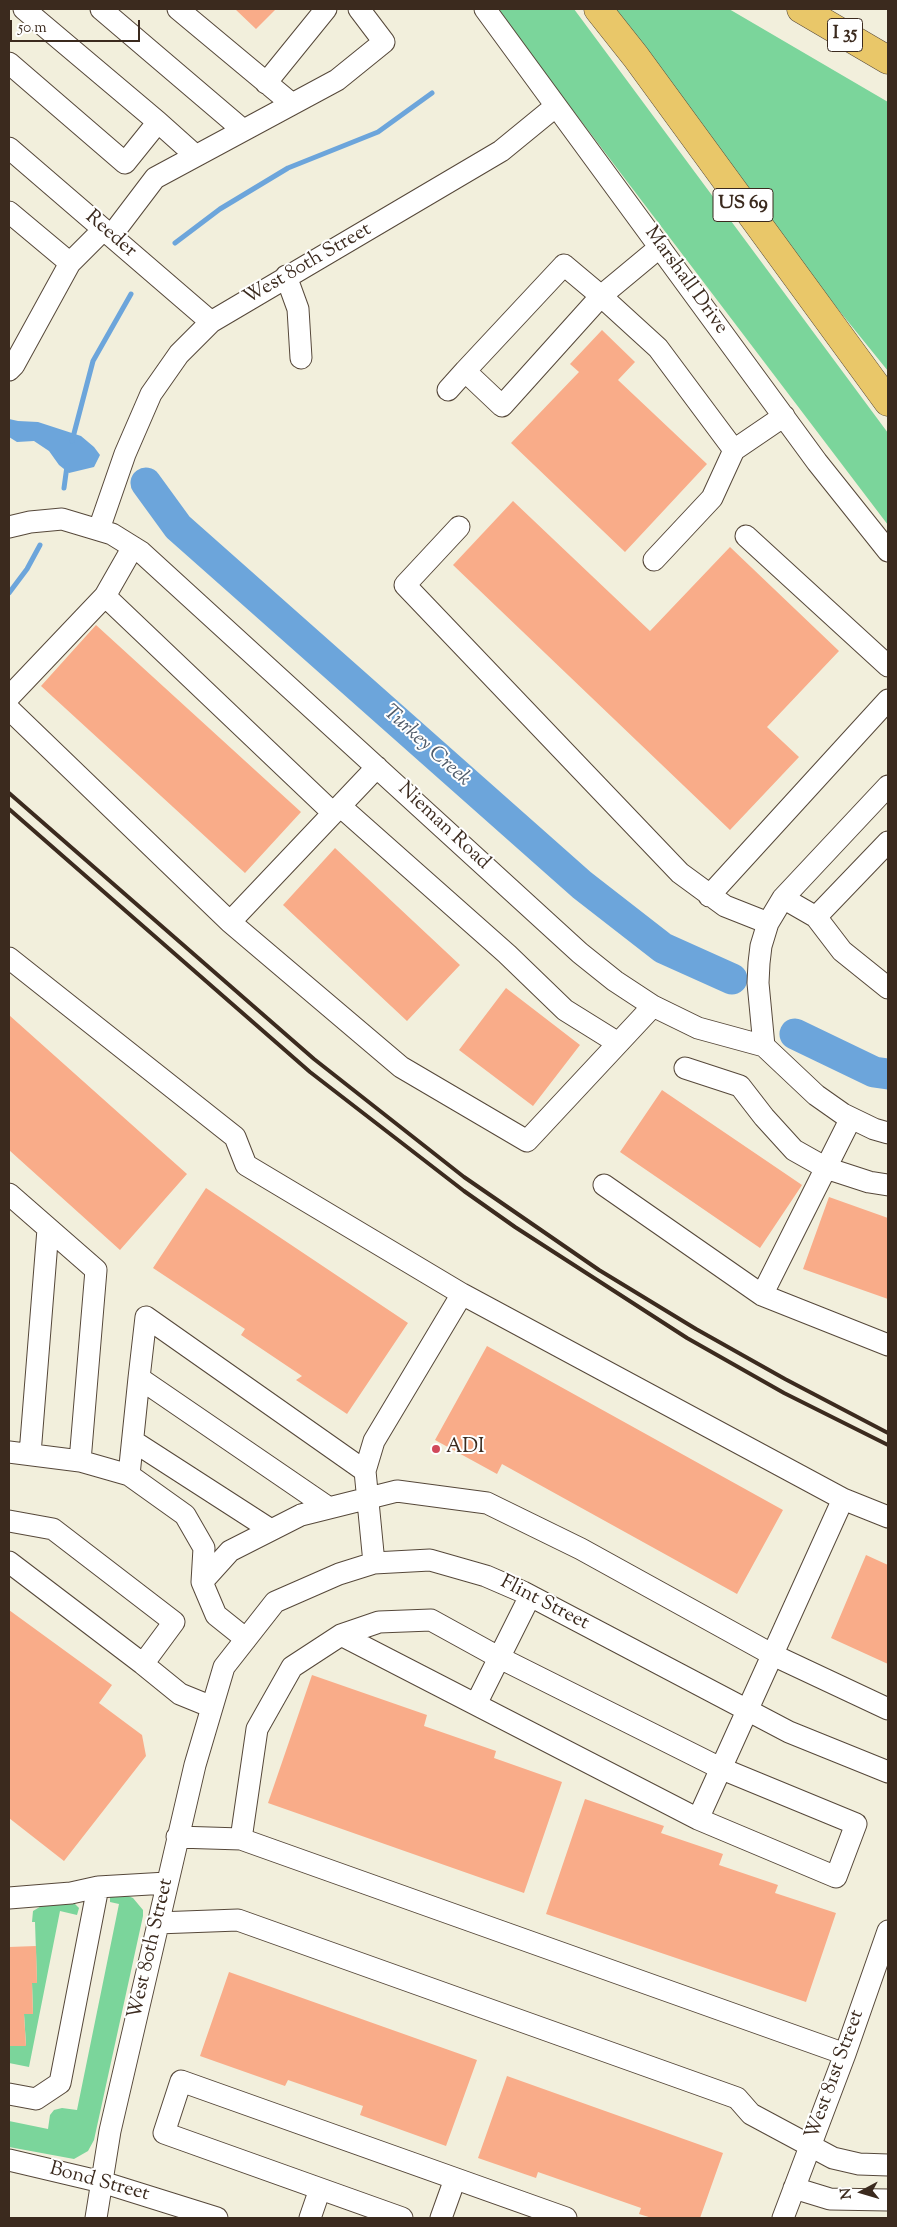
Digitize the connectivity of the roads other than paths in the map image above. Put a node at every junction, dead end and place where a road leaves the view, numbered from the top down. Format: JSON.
{"nodes":[{"id":1,"x":24,"y":9,"type":"edge"},
{"id":2,"x":101,"y":9,"type":"edge"},
{"id":3,"x":178,"y":9,"type":"edge"},
{"id":4,"x":326,"y":9,"type":"edge"},
{"id":5,"x":358,"y":9,"type":"edge"},
{"id":6,"x":485,"y":9,"type":"edge"},
{"id":7,"x":598,"y":9,"type":"edge"},
{"id":8,"x":801,"y":9,"type":"edge"},
{"id":9,"x":888,"y":60,"type":"edge"},
{"id":10,"x":9,"y":63,"type":"edge"},
{"id":11,"x":266,"y":83,"type":"junction"},
{"id":12,"x":292,"y":104,"type":"junction"},
{"id":13,"x":556,"y":106,"type":"junction"},
{"id":14,"x":158,"y":122,"type":"junction"},
{"id":15,"x":243,"y":130,"type":"junction"},
{"id":16,"x":9,"y":148,"type":"edge"},
{"id":17,"x":196,"y":156,"type":"junction"},
{"id":18,"x":9,"y":212,"type":"edge"},
{"id":19,"x":108,"y":233,"type":"junction"},
{"id":20,"x":660,"y":247,"type":"junction"},
{"id":21,"x":70,"y":263,"type":"junction"},
{"id":22,"x":286,"y":276,"type":"junction"},
{"id":23,"x":601,"y":296,"type":"junction"},
{"id":24,"x":211,"y":322,"type":"junction"},
{"id":25,"x":302,"y":358,"type":"dead end"},
{"id":26,"x":9,"y":370,"type":"edge"},
{"id":27,"x":465,"y":372,"type":"junction"},
{"id":28,"x":448,"y":390,"type":"dead end"},
{"id":29,"x":888,"y":402,"type":"edge"},
{"id":30,"x":784,"y":416,"type":"junction"},
{"id":31,"x":734,"y":450,"type":"junction"},
{"id":32,"x":9,"y":527,"type":"edge"},
{"id":33,"x":459,"y":528,"type":"dead end"},
{"id":34,"x":99,"y":529,"type":"junction"},
{"id":35,"x":746,"y":536,"type":"dead end"},
{"id":36,"x":133,"y":547,"type":"junction"},
{"id":37,"x":888,"y":551,"type":"edge"},
{"id":38,"x":654,"y":560,"type":"dead end"},
{"id":39,"x":105,"y":596,"type":"junction"},
{"id":40,"x":888,"y":666,"type":"edge"},
{"id":41,"x":9,"y":697,"type":"edge"},
{"id":42,"x":888,"y":700,"type":"edge"},
{"id":43,"x":9,"y":709,"type":"edge"},
{"id":44,"x":377,"y":767,"type":"junction"},
{"id":45,"x":888,"y":786,"type":"edge"},
{"id":46,"x":337,"y":810,"type":"junction"},
{"id":47,"x":888,"y":842,"type":"edge"},
{"id":48,"x":710,"y":896,"type":"junction"},
{"id":49,"x":782,"y":898,"type":"junction"},
{"id":50,"x":816,"y":917,"type":"junction"},
{"id":51,"x":230,"y":922,"type":"junction"},
{"id":52,"x":768,"y":924,"type":"junction"},
{"id":53,"x":9,"y":958,"type":"edge"},
{"id":54,"x":888,"y":988,"type":"edge"},
{"id":55,"x":653,"y":1006,"type":"junction"},
{"id":56,"x":618,"y":1043,"type":"junction"},
{"id":57,"x":764,"y":1046,"type":"junction"},
{"id":58,"x":685,"y":1068,"type":"dead end"},
{"id":59,"x":851,"y":1118,"type":"junction"},
{"id":60,"x":888,"y":1133,"type":"edge"},
{"id":61,"x":826,"y":1168,"type":"junction"},
{"id":62,"x":604,"y":1185,"type":"dead end"},
{"id":63,"x":888,"y":1185,"type":"edge"},
{"id":64,"x":9,"y":1194,"type":"edge"},
{"id":65,"x":48,"y":1229,"type":"junction"},
{"id":66,"x":462,"y":1294,"type":"junction"},
{"id":67,"x":762,"y":1295,"type":"junction"},
{"id":68,"x":888,"y":1345,"type":"edge"},
{"id":69,"x":139,"y":1378,"type":"junction"},
{"id":70,"x":133,"y":1441,"type":"junction"},
{"id":71,"x":19,"y":1453,"type":"edge"},
{"id":72,"x":80,"y":1461,"type":"junction"},
{"id":73,"x":365,"y":1471,"type":"junction"},
{"id":74,"x":129,"y":1475,"type":"junction"},
{"id":75,"x":368,"y":1498,"type":"junction"},
{"id":76,"x":843,"y":1499,"type":"junction"},
{"id":77,"x":329,"y":1508,"type":"junction"},
{"id":78,"x":888,"y":1517,"type":"edge"},
{"id":79,"x":9,"y":1521,"type":"edge"},
{"id":80,"x":271,"y":1530,"type":"junction"},
{"id":81,"x":9,"y":1562,"type":"edge"},
{"id":82,"x":374,"y":1562,"type":"junction"},
{"id":83,"x":202,"y":1582,"type":"junction"},
{"id":84,"x":530,"y":1596,"type":"junction"},
{"id":85,"x":341,"y":1635,"type":"junction"},
{"id":86,"x":246,"y":1639,"type":"junction"},
{"id":87,"x":773,"y":1655,"type":"junction"},
{"id":88,"x":500,"y":1658,"type":"junction"},
{"id":89,"x":143,"y":1664,"type":"junction"},
{"id":90,"x":219,"y":1682,"type":"joint"},
{"id":91,"x":476,"y":1704,"type":"junction"},
{"id":92,"x":212,"y":1707,"type":"junction"},
{"id":93,"x":888,"y":1709,"type":"edge"},
{"id":94,"x":748,"y":1711,"type":"junction"},
{"id":95,"x":720,"y":1768,"type":"junction"},
{"id":96,"x":888,"y":1772,"type":"edge"},
{"id":97,"x":698,"y":1819,"type":"junction"},
{"id":98,"x":177,"y":1837,"type":"junction"},
{"id":99,"x":241,"y":1839,"type":"junction"},
{"id":100,"x":166,"y":1883,"type":"junction"},
{"id":101,"x":98,"y":1887,"type":"junction"},
{"id":102,"x":9,"y":1898,"type":"edge"},
{"id":103,"x":157,"y":1923,"type":"junction"},
{"id":104,"x":888,"y":1931,"type":"edge"},
{"id":105,"x":845,"y":2054,"type":"junction"},
{"id":106,"x":9,"y":2094,"type":"edge"},
{"id":107,"x":810,"y":2144,"type":"junction"},
{"id":108,"x":9,"y":2160,"type":"edge"},
{"id":109,"x":888,"y":2165,"type":"edge"},
{"id":110,"x":455,"y":2179,"type":"junction"},
{"id":111,"x":102,"y":2182,"type":"junction"},
{"id":112,"x":794,"y":2188,"type":"junction"},
{"id":113,"x":320,"y":2189,"type":"junction"},
{"id":114,"x":888,"y":2200,"type":"edge"},
{"id":115,"x":96,"y":2218,"type":"edge"},
{"id":116,"x":217,"y":2218,"type":"edge"},
{"id":117,"x":310,"y":2218,"type":"edge"},
{"id":118,"x":402,"y":2218,"type":"edge"},
{"id":119,"x":440,"y":2218,"type":"edge"},
{"id":120,"x":566,"y":2218,"type":"edge"},
{"id":121,"x":783,"y":2218,"type":"edge"}],
"edges":[{"from":1,"to":14,"type":"street"},
{"from":2,"to":15,"type":"street"},
{"from":3,"to":11,"type":"street"},
{"from":4,"to":11,"type":"street"},
{"from":5,"to":12,"type":"street"},
{"from":6,"to":13,"type":"street","name":"Marshall Drive"},
{"from":7,"to":29,"type":"highway","number":"US 69"},
{"from":8,"to":9,"type":"highway","number":"I 35"},
{"from":10,"to":14,"type":"street"},
{"from":11,"to":12,"type":"street"},
{"from":12,"to":15,"type":"street"},
{"from":13,"to":20,"type":"street","name":"Marshall Drive"},
{"from":13,"to":22,"type":"street","name":"West 80th Street"},
{"from":14,"to":17,"type":"street"},
{"from":15,"to":17,"type":"street"},
{"from":16,"to":19,"type":"street","name":"Reeder"},
{"from":17,"to":19,"type":"street"},
{"from":18,"to":21,"type":"street"},
{"from":19,"to":21,"type":"street"},
{"from":19,"to":24,"type":"street","name":"Reeder"},
{"from":20,"to":23,"type":"street"},
{"from":20,"to":30,"type":"street","name":"Marshall Drive"},
{"from":21,"to":26,"type":"street"},
{"from":22,"to":24,"type":"street","name":"West 80th Street"},
{"from":22,"to":25,"type":"street"},
{"from":23,"to":27,"type":"street"},
{"from":23,"to":27,"type":"street"},
{"from":23,"to":31,"type":"street"},
{"from":24,"to":34,"type":"street","name":"West 80th Street"},
{"from":27,"to":28,"type":"street"},
{"from":30,"to":31,"type":"street"},
{"from":30,"to":37,"type":"street","name":"Marshall Drive"},
{"from":31,"to":38,"type":"street"},
{"from":32,"to":34,"type":"street","name":"Nieman Road"},
{"from":33,"to":48,"type":"street"},
{"from":34,"to":36,"type":"street","name":"Nieman Road"},
{"from":35,"to":40,"type":"street"},
{"from":36,"to":39,"type":"street"},
{"from":36,"to":44,"type":"street","name":"Nieman Road"},
{"from":39,"to":41,"type":"street"},
{"from":39,"to":46,"type":"street"},
{"from":42,"to":48,"type":"street"},
{"from":43,"to":51,"type":"street"},
{"from":44,"to":46,"type":"street"},
{"from":44,"to":55,"type":"street","name":"Nieman Road"},
{"from":45,"to":49,"type":"street"},
{"from":46,"to":51,"type":"street"},
{"from":46,"to":56,"type":"street"},
{"from":47,"to":50,"type":"street"},
{"from":48,"to":52,"type":"street"},
{"from":49,"to":50,"type":"street"},
{"from":49,"to":52,"type":"street"},
{"from":50,"to":54,"type":"street"},
{"from":51,"to":56,"type":"street"},
{"from":52,"to":57,"type":"street"},
{"from":53,"to":66,"type":"street"},
{"from":55,"to":56,"type":"street"},
{"from":55,"to":57,"type":"street","name":"Nieman Road"},
{"from":57,"to":59,"type":"street","name":"Nieman Road"},
{"from":58,"to":61,"type":"street"},
{"from":59,"to":60,"type":"street","name":"Nieman Road"},
{"from":59,"to":61,"type":"street"},
{"from":61,"to":63,"type":"street"},
{"from":61,"to":67,"type":"street"},
{"from":62,"to":67,"type":"street"},
{"from":64,"to":65,"type":"street"},
{"from":65,"to":71,"type":"street"},
{"from":65,"to":72,"type":"street"},
{"from":66,"to":73,"type":"street"},
{"from":66,"to":76,"type":"street"},
{"from":67,"to":68,"type":"street"},
{"from":69,"to":70,"type":"street"},
{"from":69,"to":73,"type":"street"},
{"from":69,"to":77,"type":"street"},
{"from":70,"to":74,"type":"street"},
{"from":70,"to":80,"type":"street"},
{"from":71,"to":72,"type":"street"},
{"from":72,"to":74,"type":"street"},
{"from":73,"to":75,"type":"street"},
{"from":74,"to":83,"type":"street"},
{"from":75,"to":77,"type":"street"},
{"from":75,"to":82,"type":"street"},
{"from":75,"to":87,"type":"street"},
{"from":76,"to":78,"type":"street"},
{"from":76,"to":87,"type":"street"},
{"from":77,"to":80,"type":"street"},
{"from":79,"to":89,"type":"street"},
{"from":80,"to":83,"type":"street"},
{"from":81,"to":89,"type":"street"},
{"from":82,"to":84,"type":"street","name":"Flint Street"},
{"from":82,"to":86,"type":"street","name":"Flint Street"},
{"from":83,"to":86,"type":"street"},
{"from":84,"to":88,"type":"street"},
{"from":84,"to":94,"type":"street","name":"Flint Street"},
{"from":85,"to":88,"type":"street"},
{"from":85,"to":91,"type":"street"},
{"from":85,"to":99,"type":"street"},
{"from":86,"to":90,"type":"street","name":"Flint Street"},
{"from":87,"to":93,"type":"street"},
{"from":87,"to":94,"type":"street"},
{"from":88,"to":91,"type":"street"},
{"from":88,"to":95,"type":"street"},
{"from":89,"to":92,"type":"street"},
{"from":90,"to":92,"type":"street","name":"West 80th Street"},
{"from":91,"to":97,"type":"street"},
{"from":92,"to":98,"type":"street","name":"West 80th Street"},
{"from":94,"to":95,"type":"street"},
{"from":94,"to":96,"type":"street","name":"Flint Street"},
{"from":95,"to":97,"type":"street"},
{"from":95,"to":97,"type":"street"},
{"from":98,"to":99,"type":"street"},
{"from":98,"to":100,"type":"street","name":"West 80th Street"},
{"from":99,"to":105,"type":"street"},
{"from":100,"to":101,"type":"street"},
{"from":100,"to":103,"type":"street","name":"West 80th Street"},
{"from":101,"to":102,"type":"street"},
{"from":101,"to":106,"type":"street"},
{"from":103,"to":107,"type":"street"},
{"from":103,"to":111,"type":"street","name":"West 80th Street"},
{"from":104,"to":105,"type":"street","name":"West 81st Street"},
{"from":105,"to":107,"type":"street","name":"West 81st Street"},
{"from":107,"to":109,"type":"street"},
{"from":107,"to":112,"type":"street","name":"West 81st Street"},
{"from":108,"to":111,"type":"street","name":"Bond Street"},
{"from":110,"to":113,"type":"street"},
{"from":110,"to":119,"type":"street"},
{"from":110,"to":120,"type":"street"},
{"from":111,"to":115,"type":"street","name":"West 80th Street"},
{"from":111,"to":116,"type":"street","name":"Bond Street"},
{"from":112,"to":114,"type":"street"},
{"from":112,"to":121,"type":"street","name":"West 81st Street"},
{"from":113,"to":117,"type":"street"},
{"from":113,"to":118,"type":"street"}]}
